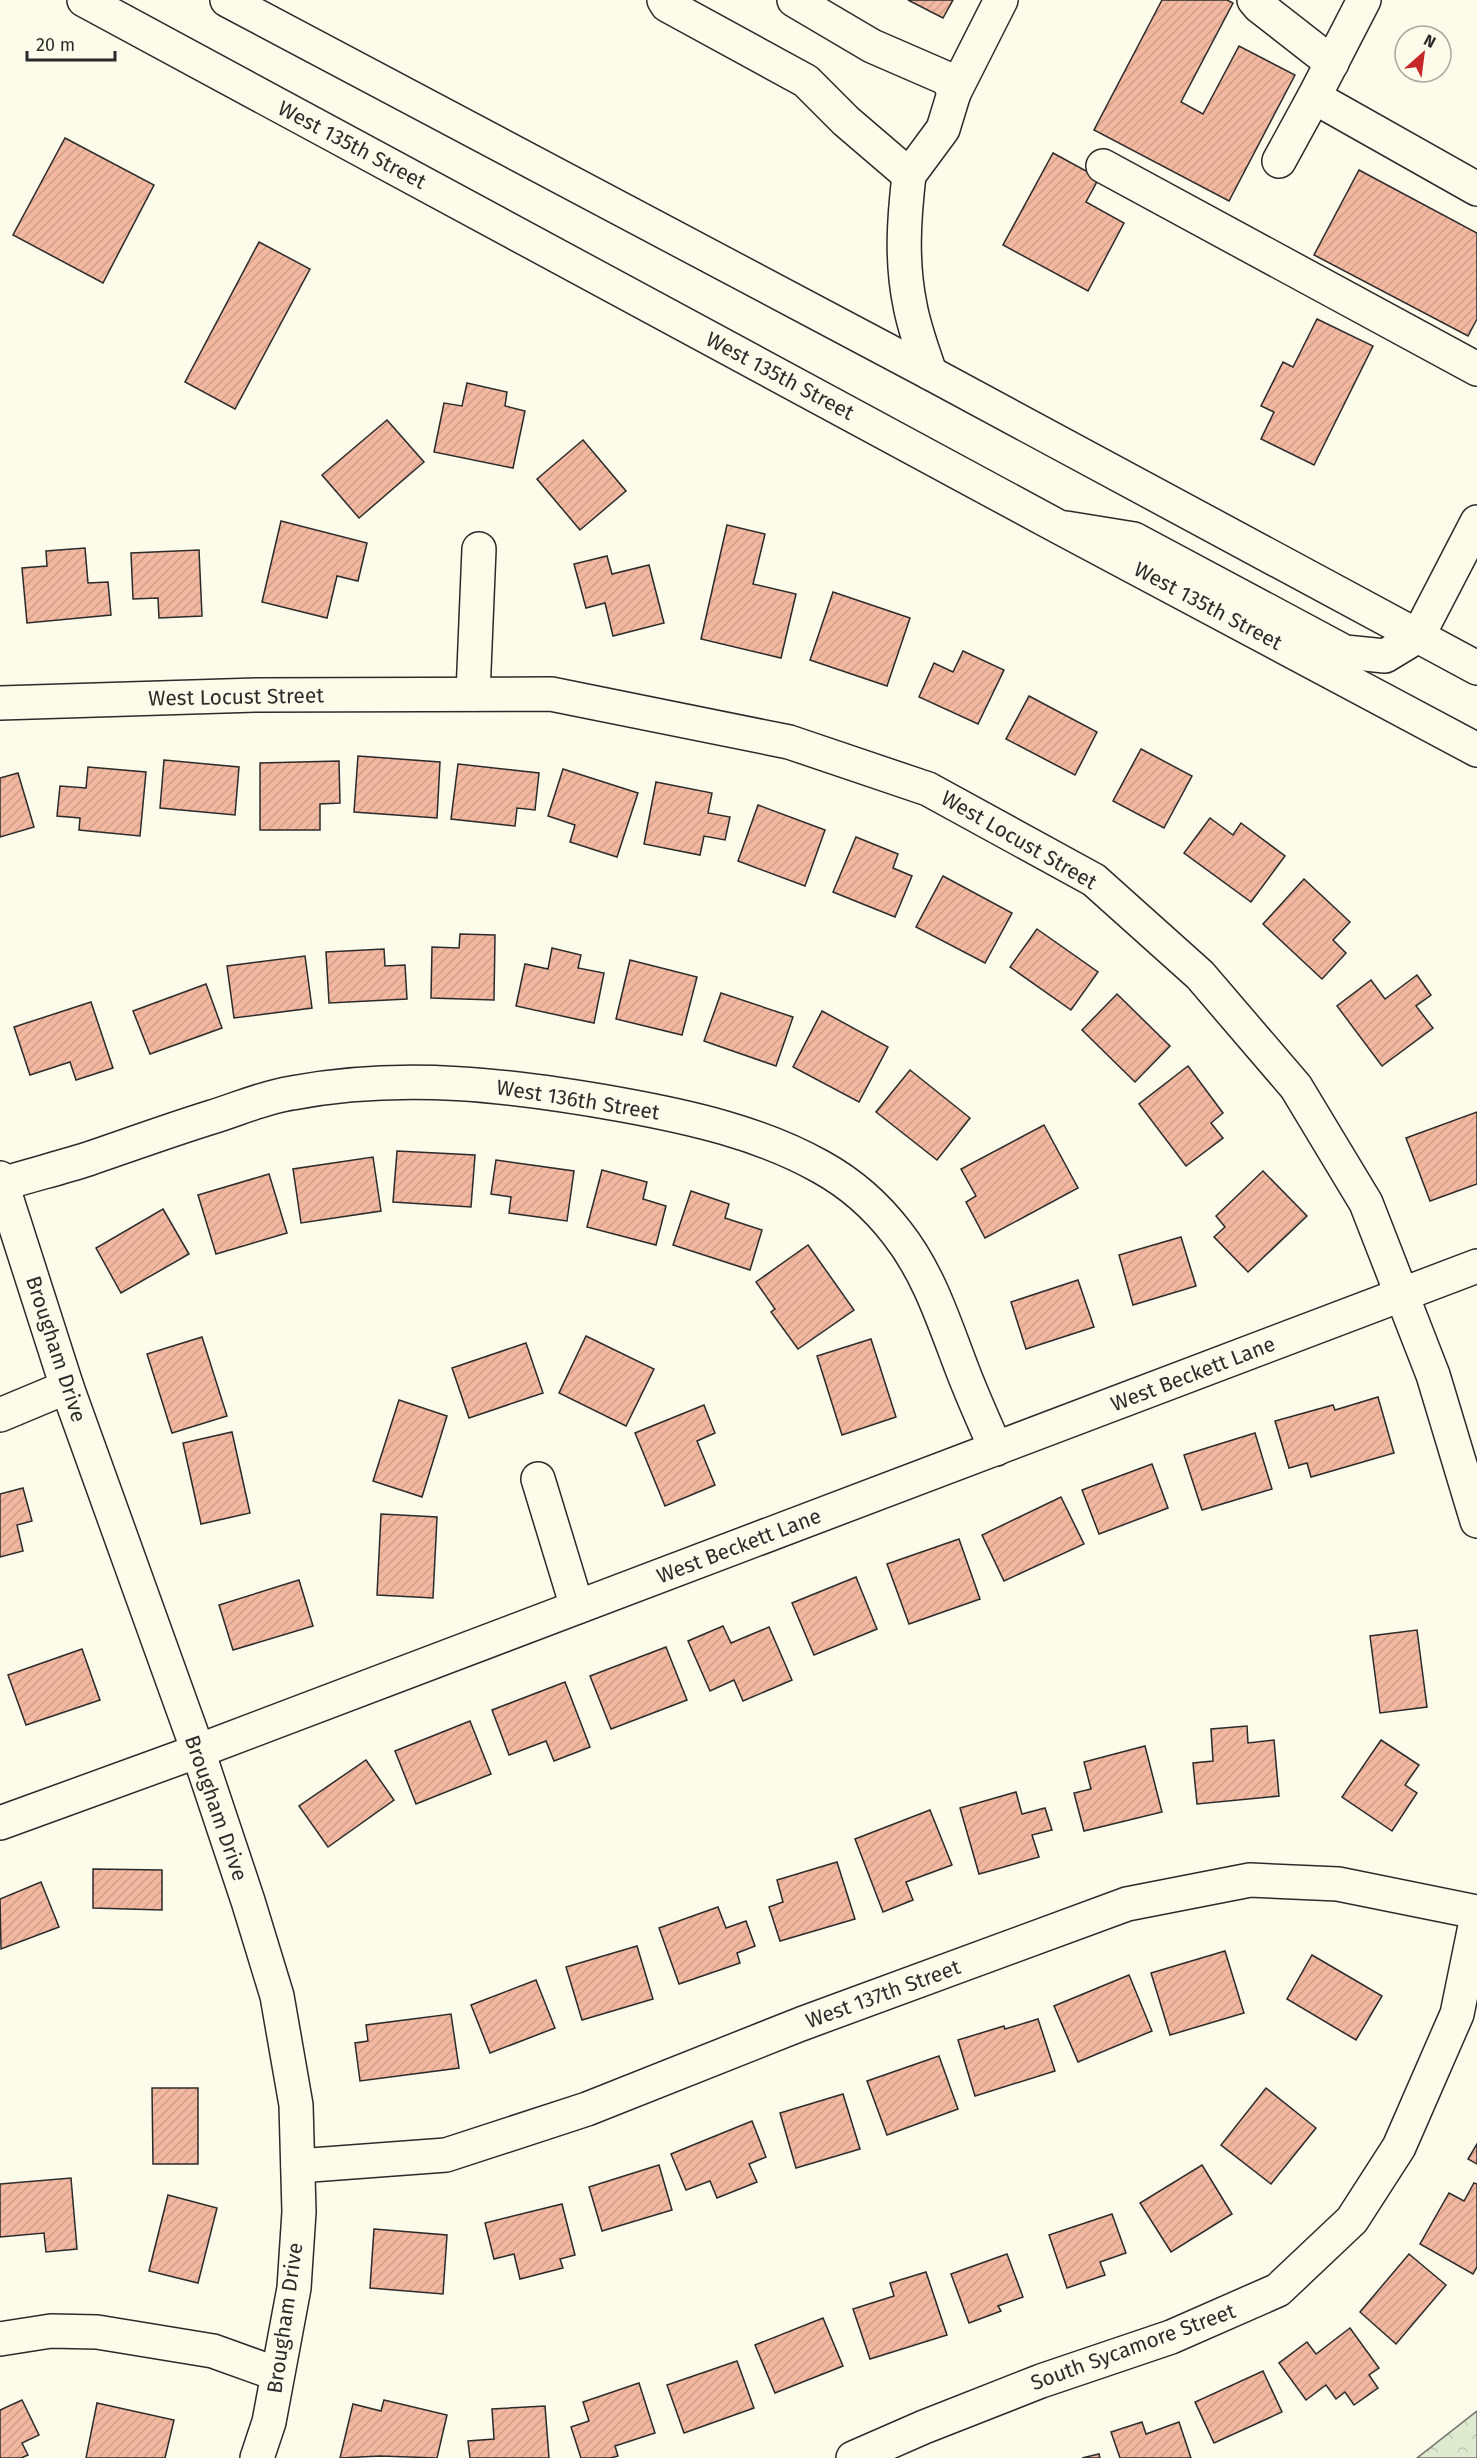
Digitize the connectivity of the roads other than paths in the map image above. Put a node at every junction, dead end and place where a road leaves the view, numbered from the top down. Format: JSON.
{"nodes":[{"id":1,"x":84,"y":0,"type":"edge"},
{"id":2,"x":227,"y":0,"type":"edge"},
{"id":3,"x":664,"y":0,"type":"edge"},
{"id":4,"x":794,"y":0,"type":"edge"},
{"id":5,"x":1001,"y":0,"type":"edge"},
{"id":6,"x":1254,"y":0,"type":"edge"},
{"id":7,"x":1364,"y":0,"type":"edge"},
{"id":8,"x":1332,"y":63,"type":"junction"},
{"id":9,"x":954,"y":93,"type":"junction"},
{"id":10,"x":1314,"y":97,"type":"junction"},
{"id":11,"x":1279,"y":161,"type":"dead end"},
{"id":12,"x":1103,"y":166,"type":"dead end"},
{"id":13,"x":909,"y":175,"type":"junction"},
{"id":14,"x":1477,"y":189,"type":"edge"},
{"id":15,"x":1477,"y":369,"type":"edge"},
{"id":16,"x":930,"y":373,"type":"junction"},
{"id":17,"x":1477,"y":522,"type":"edge"},
{"id":18,"x":1059,"y":527,"type":"junction"},
{"id":19,"x":479,"y":549,"type":"dead end"},
{"id":20,"x":1418,"y":636,"type":"junction"},
{"id":21,"x":1477,"y":668,"type":"edge"},
{"id":22,"x":472,"y":694,"type":"junction"},
{"id":23,"x":0,"y":703,"type":"edge"},
{"id":24,"x":1477,"y":750,"type":"edge"},
{"id":25,"x":1,"y":1181,"type":"edge"},
{"id":26,"x":1477,"y":1266,"type":"edge"},
{"id":27,"x":1402,"y":1295,"type":"junction"},
{"id":28,"x":68,"y":1387,"type":"junction"},
{"id":29,"x":0,"y":1415,"type":"edge"},
{"id":30,"x":996,"y":1449,"type":"junction"},
{"id":31,"x":538,"y":1479,"type":"dead end"},
{"id":32,"x":1477,"y":1521,"type":"edge"},
{"id":33,"x":577,"y":1607,"type":"junction"},
{"id":34,"x":198,"y":1751,"type":"junction"},
{"id":35,"x":0,"y":1823,"type":"edge"},
{"id":36,"x":1477,"y":1914,"type":"edge"},
{"id":37,"x":298,"y":2166,"type":"junction"},
{"id":38,"x":0,"y":2338,"type":"edge"},
{"id":39,"x":278,"y":2374,"type":"junction"},
{"id":40,"x":257,"y":2458,"type":"edge"},
{"id":41,"x":853,"y":2458,"type":"edge"}],
"edges":[{"from":1,"to":18,"type":"street","name":"West 135th Street"},
{"from":2,"to":16,"type":"street"},
{"from":3,"to":13,"type":"street"},
{"from":4,"to":9,"type":"street"},
{"from":5,"to":9,"type":"street"},
{"from":6,"to":8,"type":"street"},
{"from":7,"to":8,"type":"street"},
{"from":8,"to":10,"type":"street"},
{"from":9,"to":13,"type":"street"},
{"from":10,"to":11,"type":"street"},
{"from":10,"to":14,"type":"street"},
{"from":12,"to":15,"type":"street"},
{"from":13,"to":16,"type":"street"},
{"from":16,"to":20,"type":"street"},
{"from":17,"to":20,"type":"street"},
{"from":18,"to":20,"type":"street"},
{"from":18,"to":24,"type":"street","name":"West 135th Street"},
{"from":19,"to":22,"type":"street"},
{"from":20,"to":21,"type":"street"},
{"from":22,"to":23,"type":"street","name":"West Locust Street"},
{"from":22,"to":27,"type":"street","name":"West Locust Street"},
{"from":25,"to":28,"type":"street","name":"Brougham Drive"},
{"from":25,"to":30,"type":"street","name":"West 136th Street"},
{"from":26,"to":27,"type":"street","name":"West Beckett Lane"},
{"from":27,"to":30,"type":"street","name":"West Beckett Lane"},
{"from":27,"to":32,"type":"street"},
{"from":28,"to":29,"type":"street"},
{"from":28,"to":34,"type":"street","name":"Brougham Drive"},
{"from":30,"to":33,"type":"street","name":"West Beckett Lane"},
{"from":31,"to":33,"type":"street"},
{"from":33,"to":34,"type":"street","name":"West Beckett Lane"},
{"from":34,"to":35,"type":"street","name":"West Beckett Lane"},
{"from":34,"to":37,"type":"street","name":"Brougham Drive"},
{"from":36,"to":37,"type":"street","name":"West 137th Street"},
{"from":36,"to":41,"type":"street","name":"South Sycamore Street"},
{"from":37,"to":39,"type":"street","name":"Brougham Drive"},
{"from":38,"to":39,"type":"street"},
{"from":39,"to":40,"type":"street","name":"Brougham Drive"}]}
